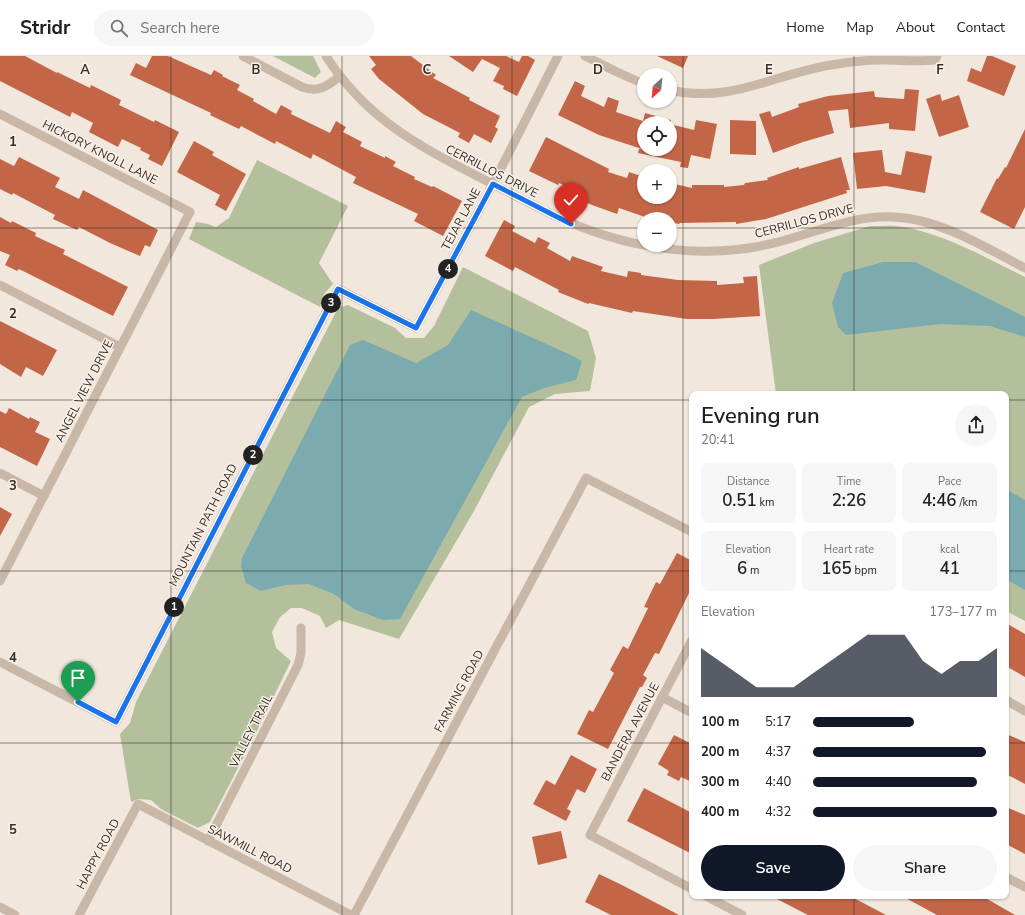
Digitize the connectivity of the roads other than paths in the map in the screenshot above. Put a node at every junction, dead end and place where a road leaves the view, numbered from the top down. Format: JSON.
{"nodes":[{"id":1,"x":243,"y":56,"type":"edge"},
{"id":2,"x":326,"y":56,"type":"edge"},
{"id":3,"x":558,"y":56,"type":"edge"},
{"id":4,"x":585,"y":56,"type":"edge"},
{"id":5,"x":936,"y":58,"type":"edge"},
{"id":6,"x":340,"y":76,"type":"junction"},
{"id":7,"x":637,"y":81,"type":"edge"},
{"id":8,"x":677,"y":91,"type":"edge"},
{"id":9,"x":0,"y":114,"type":"edge"},
{"id":10,"x":493,"y":184,"type":"junction"},
{"id":11,"x":190,"y":212,"type":"joint"},
{"id":12,"x":1024,"y":264,"type":"edge"},
{"id":13,"x":0,"y":285,"type":"edge"},
{"id":14,"x":416,"y":328,"type":"joint"},
{"id":15,"x":120,"y":347,"type":"junction"},
{"id":16,"x":0,"y":473,"type":"edge"},
{"id":17,"x":44,"y":496,"type":"junction"},
{"id":18,"x":689,"y":530,"type":"edge"},
{"id":19,"x":0,"y":581,"type":"edge"},
{"id":20,"x":301,"y":628,"type":"dead end"},
{"id":21,"x":689,"y":646,"type":"edge"},
{"id":22,"x":0,"y":662,"type":"edge"},
{"id":23,"x":662,"y":697,"type":"junction"},
{"id":24,"x":1009,"y":702,"type":"edge"},
{"id":25,"x":689,"y":710,"type":"edge"},
{"id":26,"x":1025,"y":711,"type":"edge"},
{"id":27,"x":138,"y":804,"type":"joint"},
{"id":28,"x":208,"y":841,"type":"junction"},
{"id":29,"x":1009,"y":879,"type":"edge"},
{"id":30,"x":689,"y":887,"type":"edge"},
{"id":31,"x":1025,"y":887,"type":"edge"},
{"id":32,"x":712,"y":899,"type":"edge"},
{"id":33,"x":0,"y":907,"type":"edge"},
{"id":34,"x":15,"y":915,"type":"edge"},
{"id":35,"x":79,"y":915,"type":"edge"},
{"id":36,"x":351,"y":915,"type":"edge"},
{"id":37,"x":354,"y":915,"type":"edge"},
{"id":38,"x":742,"y":915,"type":"edge"}],
"edges":[{"from":1,"to":6,"type":"street"},
{"from":2,"to":6,"type":"street","name":"CERRILLOS DRIVE"},
{"from":3,"to":10,"type":"street","name":"TEJAR LANE"},
{"from":4,"to":7,"type":"street"},
{"from":5,"to":8,"type":"street"},
{"from":6,"to":10,"type":"street","name":"CERRILLOS DRIVE"},
{"from":9,"to":11,"type":"street","name":"HICKORY KNOLL LANE"},
{"from":10,"to":12,"type":"street","name":"CERRILLOS DRIVE"},
{"from":10,"to":14,"type":"street","name":"TEJAR LANE"},
{"from":11,"to":15,"type":"street","name":"ANGEL VIEW DRIVE"},
{"from":13,"to":15,"type":"street"},
{"from":14,"to":22,"type":"street","name":"MOUNTAIN PATH ROAD"},
{"from":15,"to":17,"type":"street","name":"ANGEL VIEW DRIVE"},
{"from":16,"to":17,"type":"street"},
{"from":17,"to":19,"type":"street","name":"ANGEL VIEW DRIVE"},
{"from":18,"to":37,"type":"street","name":"FARMING ROAD"},
{"from":20,"to":28,"type":"street","name":"VALLEY TRAIL"},
{"from":21,"to":23,"type":"street","name":"BANDERA AVENUE"},
{"from":23,"to":25,"type":"street"},
{"from":23,"to":30,"type":"street","name":"BANDERA AVENUE"},
{"from":24,"to":26,"type":"street"},
{"from":27,"to":28,"type":"street","name":"SAWMILL ROAD"},
{"from":27,"to":35,"type":"street","name":"HAPPY ROAD"},
{"from":28,"to":36,"type":"street","name":"SAWMILL ROAD"},
{"from":29,"to":31,"type":"street"},
{"from":32,"to":38,"type":"street"},
{"from":33,"to":34,"type":"street"}]}
